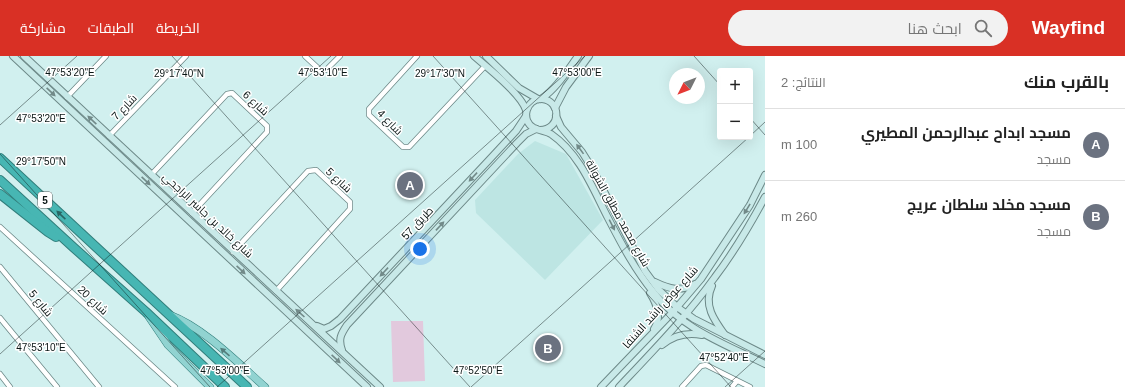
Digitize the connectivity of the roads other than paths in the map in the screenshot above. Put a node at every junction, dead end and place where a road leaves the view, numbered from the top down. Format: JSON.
{"nodes":[{"id":1,"x":13,"y":56,"type":"edge"},
{"id":2,"x":106,"y":56,"type":"edge"},
{"id":3,"x":186,"y":56,"type":"edge"},
{"id":4,"x":305,"y":56,"type":"edge"},
{"id":5,"x":340,"y":56,"type":"edge"},
{"id":6,"x":417,"y":56,"type":"edge"},
{"id":7,"x":474,"y":56,"type":"edge"},
{"id":8,"x":578,"y":56,"type":"edge"},
{"id":9,"x":589,"y":56,"type":"edge"},
{"id":10,"x":26,"y":57,"type":"edge"},
{"id":11,"x":490,"y":57,"type":"edge"},
{"id":12,"x":485,"y":66,"type":"junction"},
{"id":13,"x":68,"y":97,"type":"junction"},
{"id":14,"x":540,"y":99,"type":"junction"},
{"id":15,"x":555,"y":108,"type":"junction"},
{"id":16,"x":526,"y":113,"type":"junction"},
{"id":17,"x":556,"y":116,"type":"junction"},
{"id":18,"x":538,"y":130,"type":"junction"},
{"id":19,"x":109,"y":136,"type":"junction"},
{"id":20,"x":125,"y":150,"type":"junction"},
{"id":21,"x":495,"y":154,"type":"junction"},
{"id":22,"x":119,"y":156,"type":"junction"},
{"id":23,"x":0,"y":158,"type":"edge"},
{"id":24,"x":134,"y":159,"type":"junction"},
{"id":25,"x":501,"y":159,"type":"junction"},
{"id":26,"x":489,"y":160,"type":"junction"},
{"id":27,"x":578,"y":160,"type":"junction"},
{"id":28,"x":129,"y":165,"type":"junction"},
{"id":29,"x":495,"y":166,"type":"junction"},
{"id":30,"x":151,"y":175,"type":"junction"},
{"id":31,"x":765,"y":175,"type":"edge"},
{"id":32,"x":0,"y":180,"type":"edge"},
{"id":33,"x":1,"y":196,"type":"edge"},
{"id":34,"x":607,"y":196,"type":"junction"},
{"id":35,"x":765,"y":197,"type":"edge"},
{"id":36,"x":192,"y":213,"type":"junction"},
{"id":37,"x":0,"y":226,"type":"edge"},
{"id":38,"x":73,"y":247,"type":"junction"},
{"id":39,"x":233,"y":252,"type":"junction"},
{"id":40,"x":0,"y":267,"type":"edge"},
{"id":41,"x":636,"y":269,"type":"junction"},
{"id":42,"x":716,"y":276,"type":"junction"},
{"id":43,"x":701,"y":279,"type":"junction"},
{"id":44,"x":652,"y":281,"type":"junction"},
{"id":45,"x":276,"y":291,"type":"junction"},
{"id":46,"x":677,"y":307,"type":"junction"},
{"id":47,"x":146,"y":312,"type":"junction"},
{"id":48,"x":672,"y":313,"type":"junction"},
{"id":49,"x":685,"y":314,"type":"junction"},
{"id":50,"x":170,"y":315,"type":"junction"},
{"id":51,"x":0,"y":318,"type":"edge"},
{"id":52,"x":340,"y":319,"type":"junction"},
{"id":53,"x":680,"y":319,"type":"junction"},
{"id":54,"x":313,"y":325,"type":"junction"},
{"id":55,"x":347,"y":325,"type":"junction"},
{"id":56,"x":650,"y":335,"type":"junction"},
{"id":57,"x":707,"y":336,"type":"junction"},
{"id":58,"x":726,"y":336,"type":"junction"},
{"id":59,"x":343,"y":352,"type":"junction"},
{"id":60,"x":765,"y":355,"type":"edge"},
{"id":61,"x":648,"y":356,"type":"junction"},
{"id":62,"x":765,"y":364,"type":"edge"},
{"id":63,"x":619,"y":368,"type":"junction"},
{"id":64,"x":0,"y":374,"type":"edge"},
{"id":65,"x":737,"y":381,"type":"junction"},
{"id":66,"x":10,"y":387,"type":"edge"},
{"id":67,"x":57,"y":387,"type":"edge"},
{"id":68,"x":98,"y":387,"type":"edge"},
{"id":69,"x":175,"y":387,"type":"edge"},
{"id":70,"x":210,"y":387,"type":"edge"},
{"id":71,"x":225,"y":387,"type":"edge"},
{"id":72,"x":247,"y":387,"type":"edge"},
{"id":73,"x":265,"y":387,"type":"edge"},
{"id":74,"x":367,"y":387,"type":"edge"},
{"id":75,"x":380,"y":387,"type":"edge"},
{"id":76,"x":601,"y":387,"type":"edge"},
{"id":77,"x":605,"y":387,"type":"edge"},
{"id":78,"x":619,"y":387,"type":"edge"},
{"id":79,"x":682,"y":387,"type":"edge"},
{"id":80,"x":732,"y":387,"type":"edge"},
{"id":81,"x":750,"y":387,"type":"edge"}],
"edges":[{"from":1,"to":22,"type":"street","name":"شارع خالد بن جاسر الراجحي","one_way":true},
{"from":2,"to":13,"type":"street"},
{"from":3,"to":19,"type":"street","name":"شارع 7"},
{"from":4,"to":5,"type":"street"},
{"from":6,"to":12,"type":"street","name":"شارع 4"},
{"from":7,"to":12,"type":"street"},
{"from":8,"to":14,"type":"street"},
{"from":9,"to":15,"type":"street"},
{"from":10,"to":13,"type":"street","name":"شارع خالد بن جاسر الراجحي"},
{"from":11,"to":14,"type":"street"},
{"from":12,"to":16,"type":"street"},
{"from":19,"to":13,"type":"street","name":"شارع خالد بن جاسر الراجحي","one_way":true},
{"from":14,"to":15,"type":"street"},
{"from":14,"to":16,"type":"street"},
{"from":15,"to":17,"type":"street"},
{"from":16,"to":18,"type":"street"},
{"from":16,"to":21,"type":"street","name":"طريق 57"},
{"from":17,"to":18,"type":"street"},
{"from":34,"to":17,"type":"street","name":"شارع محمد مطلق الشوالة","one_way":true},
{"from":18,"to":25,"type":"street","name":"طريق 57"},
{"from":18,"to":27,"type":"street","name":"شارع محمد مطلق الشوالة"},
{"from":19,"to":20,"type":"street","name":"شارع خالد بن جاسر الراجحي"},
{"from":20,"to":22,"type":"street"},
{"from":20,"to":24,"type":"street","name":"شارع خالد بن جاسر الراجحي"},
{"from":21,"to":25,"type":"street"},
{"from":21,"to":26,"type":"street","name":"طريق 57"},
{"from":22,"to":28,"type":"street","name":"شارع خالد بن جاسر الراجحي"},
{"from":50,"to":23,"type":"highway","number":"5","one_way":true},
{"from":24,"to":28,"type":"street"},
{"from":24,"to":30,"type":"street","name":"شارع خالد بن جاسر الراجحي"},
{"from":25,"to":29,"type":"street","name":"طريق 57"},
{"from":26,"to":29,"type":"street"},
{"from":26,"to":52,"type":"street","name":"طريق 57","one_way":true},
{"from":27,"to":34,"type":"street"},
{"from":27,"to":41,"type":"street","name":"شارع محمد مطلق الشوالة","one_way":true},
{"from":28,"to":74,"type":"street","name":"شارع خالد بن جاسر الراجحي","one_way":true},
{"from":55,"to":29,"type":"street","name":"طريق 57","one_way":true},
{"from":30,"to":36,"type":"street","name":"شارع خالد بن جاسر الراجحي"},
{"from":30,"to":36,"type":"street","name":"شارع 6"},
{"from":31,"to":43,"type":"street","name":"شارع عوض راشد الشنفا","one_way":true},
{"from":32,"to":38,"type":"highway","number":"5"},
{"from":33,"to":38,"type":"highway"},
{"from":34,"to":44,"type":"street","name":"شارع محمد مطلق الشوالة"},
{"from":35,"to":42,"type":"street","name":"شارع عوض راشد الشنفا"},
{"from":36,"to":39,"type":"street","name":"شارع خالد بن جاسر الراجحي"},
{"from":37,"to":69,"type":"street","name":"شارع 20"},
{"from":38,"to":47,"type":"highway","number":"5"},
{"from":39,"to":45,"type":"street","name":"شارع خالد بن جاسر الراجحي"},
{"from":39,"to":45,"type":"street","name":"شارع 5"},
{"from":40,"to":68,"type":"street","name":"شارع 5"},
{"from":41,"to":48,"type":"street","name":"شارع محمد مطلق الشوالة"},
{"from":41,"to":56,"type":"street"},
{"from":42,"to":49,"type":"street","name":"شارع عوض راشد الشنفا"},
{"from":42,"to":58,"type":"street"},
{"from":43,"to":44,"type":"street"},
{"from":43,"to":46,"type":"street","name":"شارع عوض راشد الشنفا"},
{"from":44,"to":46,"type":"street","name":"شارع محمد مطلق الشوالة"},
{"from":54,"to":45,"type":"street","name":"شارع خالد بن جاسر الراجحي","one_way":true},
{"from":46,"to":48,"type":"street","name":"شارع عوض راشد الشنفا"},
{"from":46,"to":49,"type":"street","name":"شارع محمد مطلق الشوالة"},
{"from":47,"to":70,"type":"main road"},
{"from":47,"to":71,"type":"highway","number":"5"},
{"from":48,"to":53,"type":"street","name":"شارع محمد مطلق الشوالة"},
{"from":48,"to":56,"type":"street","name":"شارع عوض راشد الشنفا"},
{"from":49,"to":53,"type":"street","name":"شارع عوض راشد الشنفا"},
{"from":49,"to":58,"type":"street","name":"شارع محمد مطلق الشوالة"},
{"from":50,"to":72,"type":"highway","number":"5"},
{"from":73,"to":50,"type":"main road","one_way":true},
{"from":51,"to":67,"type":"street"},
{"from":52,"to":54,"type":"street","name":"طريق 57"},
{"from":52,"to":55,"type":"street"},
{"from":53,"to":57,"type":"street","name":"شارع محمد مطلق الشوالة"},
{"from":53,"to":61,"type":"street","name":"شارع عوض راشد الشنفا"},
{"from":54,"to":59,"type":"street","name":"شارع خالد بن جاسر الراجحي"},
{"from":55,"to":59,"type":"street","name":"طريق 57"},
{"from":56,"to":63,"type":"street","name":"شارع عوض راشد الشنفا"},
{"from":57,"to":61,"type":"street"},
{"from":57,"to":62,"type":"street"},
{"from":58,"to":60,"type":"street","name":"شارع محمد مطلق الشوالة"},
{"from":59,"to":75,"type":"street","name":"شارع خالد بن جاسر الراجحي"},
{"from":61,"to":78,"type":"street","name":"شارع عوض راشد الشنفا"},
{"from":63,"to":76,"type":"street","name":"شارع عوض راشد الشنفا"},
{"from":63,"to":77,"type":"street"},
{"from":64,"to":66,"type":"street"},
{"from":65,"to":79,"type":"street"},
{"from":65,"to":80,"type":"street"},
{"from":65,"to":81,"type":"street"}]}
